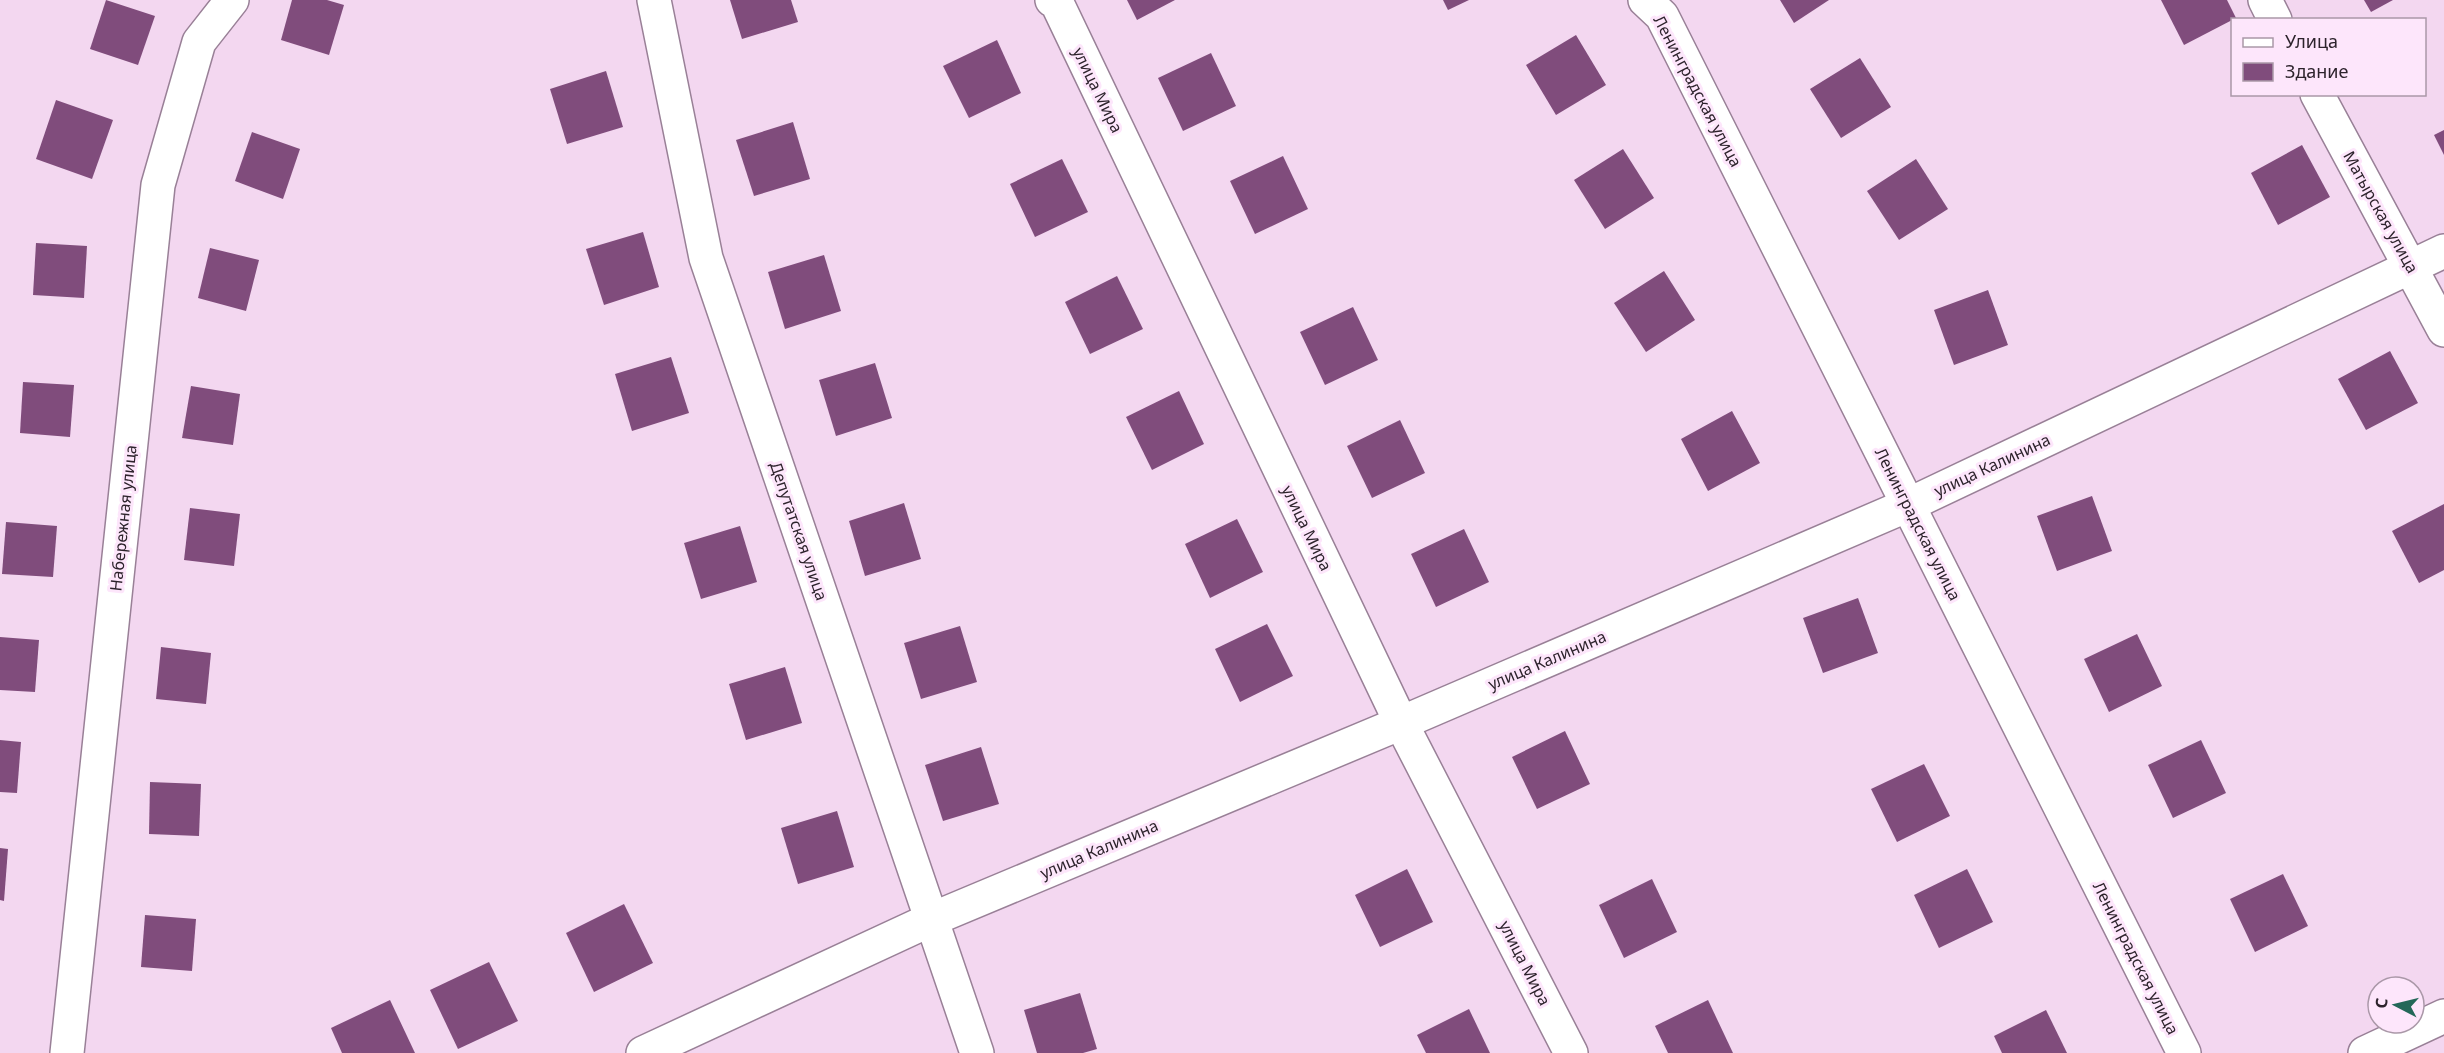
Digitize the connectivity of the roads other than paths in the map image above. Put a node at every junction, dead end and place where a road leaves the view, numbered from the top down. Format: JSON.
{"nodes":[{"id":1,"x":232,"y":0,"type":"edge"},
{"id":2,"x":654,"y":0,"type":"edge"},
{"id":3,"x":1052,"y":0,"type":"edge"},
{"id":4,"x":1645,"y":0,"type":"edge"},
{"id":5,"x":2265,"y":0,"type":"edge"},
{"id":6,"x":2274,"y":18,"type":"edge"},
{"id":7,"x":2318,"y":96,"type":"edge"},
{"id":8,"x":2444,"y":251,"type":"edge"},
{"id":9,"x":2411,"y":266,"type":"junction"},
{"id":10,"x":2444,"y":330,"type":"edge"},
{"id":11,"x":1908,"y":504,"type":"junction"},
{"id":12,"x":1401,"y":723,"type":"junction"},
{"id":13,"x":930,"y":920,"type":"junction"},
{"id":14,"x":2444,"y":1016,"type":"edge"},
{"id":15,"x":67,"y":1053,"type":"edge"},
{"id":16,"x":643,"y":1053,"type":"edge"},
{"id":17,"x":977,"y":1053,"type":"edge"},
{"id":18,"x":1571,"y":1053,"type":"edge"},
{"id":19,"x":2184,"y":1053,"type":"edge"},
{"id":20,"x":2365,"y":1053,"type":"edge"}],
"edges":[{"from":1,"to":15,"type":"street","name":"Набережная улица"},
{"from":2,"to":13,"type":"street","name":"Депутатская улица"},
{"from":3,"to":12,"type":"street","name":"улица Мира"},
{"from":4,"to":11,"type":"street","name":"Ленинградская улица"},
{"from":5,"to":6,"type":"street"},
{"from":7,"to":9,"type":"street","name":"Матырская улица"},
{"from":8,"to":9,"type":"street","name":"улица Калинина"},
{"from":9,"to":10,"type":"street","name":"Матырская улица"},
{"from":9,"to":11,"type":"street","name":"улица Калинина"},
{"from":11,"to":12,"type":"street","name":"улица Калинина"},
{"from":11,"to":19,"type":"street","name":"Ленинградская улица"},
{"from":12,"to":13,"type":"street","name":"улица Калинина"},
{"from":12,"to":18,"type":"street","name":"улица Мира"},
{"from":13,"to":16,"type":"street","name":"улица Калинина"},
{"from":13,"to":17,"type":"street","name":"Депутатская улица"},
{"from":14,"to":20,"type":"street"}]}
